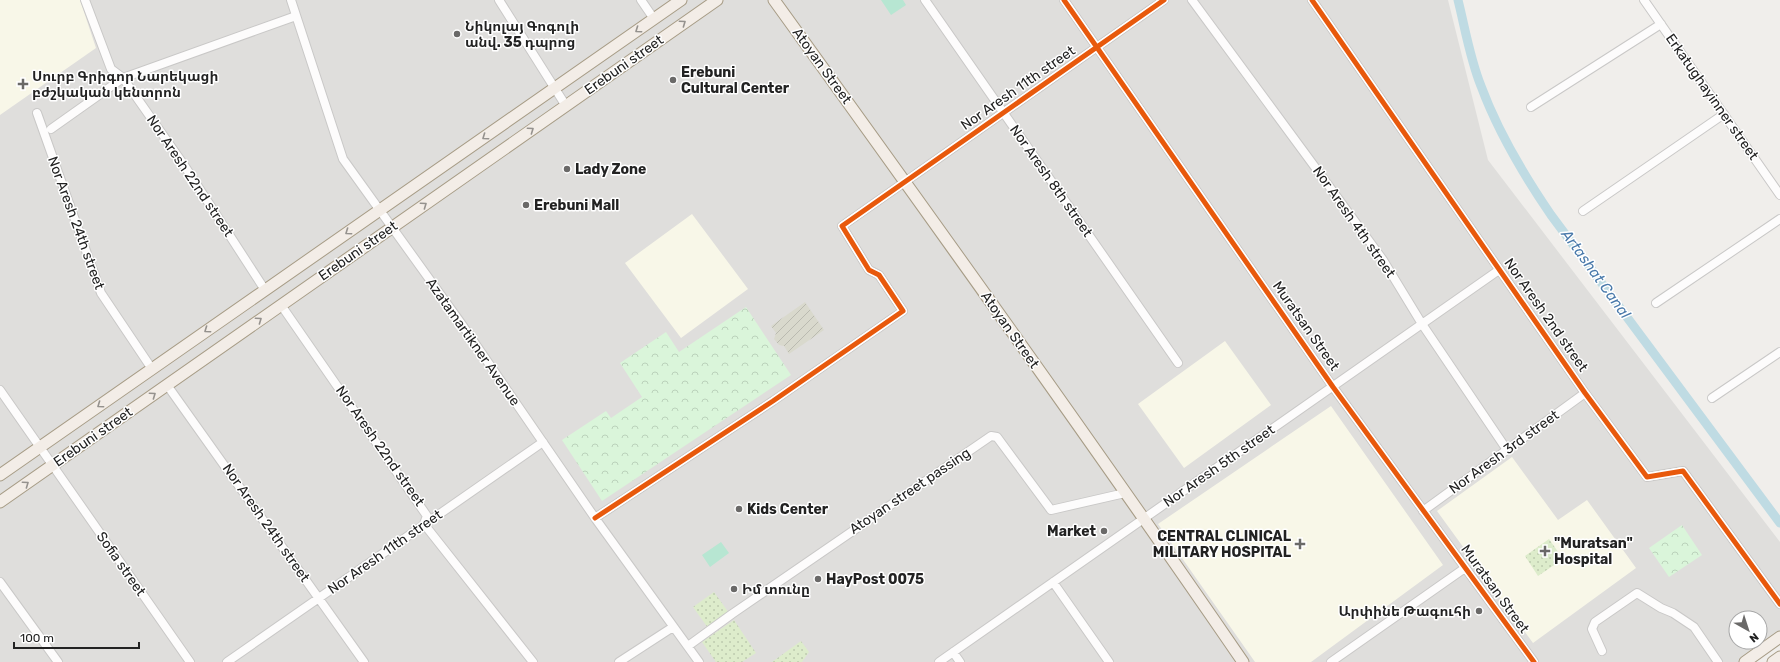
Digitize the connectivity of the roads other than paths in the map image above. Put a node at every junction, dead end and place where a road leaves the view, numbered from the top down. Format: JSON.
{"nodes":[{"id":1,"x":85,"y":0,"type":"edge"},
{"id":2,"x":291,"y":0,"type":"edge"},
{"id":3,"x":499,"y":0,"type":"edge"},
{"id":4,"x":641,"y":0,"type":"edge"},
{"id":5,"x":681,"y":0,"type":"edge"},
{"id":6,"x":717,"y":0,"type":"edge"},
{"id":7,"x":774,"y":0,"type":"edge"},
{"id":8,"x":925,"y":0,"type":"edge"},
{"id":9,"x":1064,"y":0,"type":"edge"},
{"id":10,"x":1164,"y":0,"type":"edge"},
{"id":11,"x":1192,"y":0,"type":"edge"},
{"id":12,"x":1312,"y":0,"type":"edge"},
{"id":13,"x":1644,"y":0,"type":"edge"},
{"id":14,"x":296,"y":16,"type":"junction"},
{"id":15,"x":654,"y":19,"type":"junction"},
{"id":16,"x":1661,"y":24,"type":"junction"},
{"id":17,"x":1096,"y":48,"type":"junction"},
{"id":18,"x":123,"y":78,"type":"junction"},
{"id":19,"x":555,"y":88,"type":"junction"},
{"id":20,"x":566,"y":106,"type":"junction"},
{"id":21,"x":1531,"y":107,"type":"dead end"},
{"id":22,"x":36,"y":113,"type":"dead end"},
{"id":23,"x":1003,"y":113,"type":"junction"},
{"id":24,"x":1724,"y":114,"type":"junction"},
{"id":25,"x":51,"y":129,"type":"dead end"},
{"id":26,"x":906,"y":182,"type":"junction"},
{"id":27,"x":1780,"y":195,"type":"edge"},
{"id":28,"x":380,"y":210,"type":"junction"},
{"id":29,"x":1583,"y":211,"type":"dead end"},
{"id":30,"x":1780,"y":219,"type":"edge"},
{"id":31,"x":392,"y":227,"type":"junction"},
{"id":32,"x":1499,"y":270,"type":"junction"},
{"id":33,"x":266,"y":290,"type":"junction"},
{"id":34,"x":1656,"y":303,"type":"dead end"},
{"id":35,"x":281,"y":305,"type":"junction"},
{"id":36,"x":1422,"y":324,"type":"junction"},
{"id":37,"x":1780,"y":352,"type":"edge"},
{"id":38,"x":1178,"y":363,"type":"dead end"},
{"id":39,"x":152,"y":369,"type":"junction"},
{"id":40,"x":167,"y":385,"type":"junction"},
{"id":41,"x":1333,"y":387,"type":"junction"},
{"id":42,"x":0,"y":390,"type":"edge"},
{"id":43,"x":1585,"y":393,"type":"junction"},
{"id":44,"x":1712,"y":398,"type":"dead end"},
{"id":45,"x":543,"y":442,"type":"junction"},
{"id":46,"x":40,"y":447,"type":"junction"},
{"id":47,"x":1507,"y":450,"type":"junction"},
{"id":48,"x":52,"y":466,"type":"junction"},
{"id":49,"x":0,"y":475,"type":"edge"},
{"id":50,"x":1125,"y":493,"type":"junction"},
{"id":51,"x":0,"y":502,"type":"edge"},
{"id":52,"x":1423,"y":511,"type":"junction"},
{"id":53,"x":595,"y":518,"type":"junction"},
{"id":54,"x":1144,"y":518,"type":"junction"},
{"id":55,"x":424,"y":524,"type":"junction"},
{"id":56,"x":1464,"y":568,"type":"junction"},
{"id":57,"x":0,"y":582,"type":"edge"},
{"id":58,"x":1053,"y":582,"type":"junction"},
{"id":59,"x":318,"y":598,"type":"junction"},
{"id":60,"x":1780,"y":604,"type":"edge"},
{"id":61,"x":673,"y":627,"type":"junction"},
{"id":62,"x":1780,"y":637,"type":"edge"},
{"id":63,"x":688,"y":646,"type":"junction"},
{"id":64,"x":1602,"y":651,"type":"dead end"},
{"id":65,"x":953,"y":652,"type":"junction"},
{"id":66,"x":1780,"y":657,"type":"edge"},
{"id":67,"x":58,"y":662,"type":"edge"},
{"id":68,"x":190,"y":662,"type":"edge"},
{"id":69,"x":227,"y":662,"type":"edge"},
{"id":70,"x":364,"y":662,"type":"edge"},
{"id":71,"x":533,"y":662,"type":"edge"},
{"id":72,"x":620,"y":662,"type":"edge"},
{"id":73,"x":699,"y":662,"type":"edge"},
{"id":74,"x":939,"y":662,"type":"edge"},
{"id":75,"x":960,"y":662,"type":"edge"},
{"id":76,"x":1109,"y":662,"type":"edge"},
{"id":77,"x":1243,"y":662,"type":"edge"},
{"id":78,"x":1331,"y":662,"type":"edge"},
{"id":79,"x":1534,"y":662,"type":"edge"},
{"id":80,"x":1718,"y":662,"type":"edge"},
{"id":81,"x":1745,"y":662,"type":"edge"},
{"id":82,"x":1773,"y":662,"type":"edge"}],
"edges":[{"from":1,"to":18,"type":"street","name":"Nor Aresh 22nd street"},
{"from":2,"to":14,"type":"street","name":"Azatamartikner Avenue"},
{"from":3,"to":19,"type":"street"},
{"from":4,"to":15,"type":"street"},
{"from":5,"to":15,"type":"main road","name":"Erebuni street"},
{"from":20,"to":6,"type":"main road","name":"Erebuni street","one_way":true},
{"from":7,"to":26,"type":"main road","name":"Atoyan Street"},
{"from":8,"to":23,"type":"street","name":"Nor Aresh 8th street"},
{"from":9,"to":17,"type":"street","name":"Muratsan Street"},
{"from":10,"to":17,"type":"street","name":"Nor Aresh 11th street"},
{"from":11,"to":36,"type":"street","name":"Nor Aresh 4th street"},
{"from":12,"to":32,"type":"street","name":"Nor Aresh 2nd street"},
{"from":13,"to":16,"type":"street","name":"Erkatughayinner street"},
{"from":14,"to":18,"type":"street"},
{"from":14,"to":28,"type":"street","name":"Azatamartikner Avenue"},
{"from":15,"to":19,"type":"main road","name":"Erebuni street","one_way":true},
{"from":16,"to":21,"type":"street"},
{"from":16,"to":24,"type":"street","name":"Erkatughayinner street"},
{"from":17,"to":23,"type":"street","name":"Nor Aresh 11th street"},
{"from":17,"to":41,"type":"street","name":"Muratsan Street"},
{"from":18,"to":25,"type":"street"},
{"from":18,"to":33,"type":"street","name":"Nor Aresh 22nd street"},
{"from":19,"to":20,"type":"street"},
{"from":19,"to":28,"type":"main road","name":"Erebuni street","one_way":true},
{"from":31,"to":20,"type":"main road","name":"Erebuni street","one_way":true},
{"from":22,"to":39,"type":"street","name":"Nor Aresh 24th street"},
{"from":23,"to":26,"type":"street","name":"Nor Aresh 11th street"},
{"from":23,"to":38,"type":"street","name":"Nor Aresh 8th street"},
{"from":24,"to":27,"type":"street","name":"Erkatughayinner street"},
{"from":24,"to":29,"type":"street"},
{"from":26,"to":50,"type":"main road","name":"Atoyan Street"},
{"from":26,"to":53,"type":"street","name":"Nor Aresh 11th street"},
{"from":28,"to":31,"type":"street","name":"Azatamartikner Avenue"},
{"from":28,"to":33,"type":"main road","name":"Erebuni street","one_way":true},
{"from":30,"to":34,"type":"street"},
{"from":31,"to":35,"type":"main road","name":"Erebuni street"},
{"from":31,"to":45,"type":"street","name":"Azatamartikner Avenue"},
{"from":32,"to":36,"type":"street","name":"Nor Aresh 5th street"},
{"from":32,"to":43,"type":"street","name":"Nor Aresh 2nd street"},
{"from":33,"to":39,"type":"main road","name":"Erebuni street","one_way":true},
{"from":40,"to":35,"type":"main road","name":"Erebuni street","one_way":true},
{"from":35,"to":55,"type":"street","name":"Nor Aresh 22nd street"},
{"from":36,"to":41,"type":"street","name":"Nor Aresh 5th street"},
{"from":36,"to":47,"type":"street","name":"Nor Aresh 4th street"},
{"from":37,"to":44,"type":"street"},
{"from":39,"to":46,"type":"main road","name":"Erebuni street","one_way":true},
{"from":48,"to":40,"type":"main road","name":"Erebuni street","one_way":true},
{"from":40,"to":59,"type":"street","name":"Nor Aresh 24th street"},
{"from":41,"to":52,"type":"street","name":"Muratsan Street"},
{"from":41,"to":54,"type":"street","name":"Nor Aresh 5th street"},
{"from":42,"to":46,"type":"street"},
{"from":43,"to":47,"type":"street","name":"Nor Aresh 3rd street"},
{"from":43,"to":60,"type":"street","name":"Nor Aresh 2nd street"},
{"from":45,"to":53,"type":"street","name":"Azatamartikner Avenue"},
{"from":45,"to":55,"type":"street","name":"Nor Aresh 11th street"},
{"from":46,"to":48,"type":"street","name":"Sofia street"},
{"from":46,"to":49,"type":"main road","name":"Erebuni street"},
{"from":47,"to":52,"type":"street","name":"Nor Aresh 3rd street"},
{"from":51,"to":48,"type":"main road","name":"Erebuni street","one_way":true},
{"from":48,"to":68,"type":"street","name":"Sofia street"},
{"from":50,"to":54,"type":"main road","name":"Atoyan Street"},
{"from":50,"to":63,"type":"street","name":"Atoyan street passing"},
{"from":52,"to":56,"type":"street","name":"Muratsan Street"},
{"from":53,"to":61,"type":"street","name":"Azatamartikner Avenue"},
{"from":54,"to":58,"type":"street","name":"Nor Aresh 5th street"},
{"from":54,"to":77,"type":"main road","name":"Atoyan Street"},
{"from":55,"to":59,"type":"street","name":"Nor Aresh 11th street"},
{"from":55,"to":71,"type":"street","name":"Nor Aresh 22nd street"},
{"from":56,"to":78,"type":"street"},
{"from":56,"to":79,"type":"street","name":"Muratsan Street"},
{"from":57,"to":67,"type":"street"},
{"from":58,"to":65,"type":"street","name":"Nor Aresh 5th street"},
{"from":58,"to":76,"type":"street"},
{"from":59,"to":69,"type":"street","name":"Nor Aresh 11th street"},
{"from":59,"to":70,"type":"street","name":"Nor Aresh 24th street"},
{"from":61,"to":63,"type":"street","name":"Azatamartikner Avenue"},
{"from":61,"to":72,"type":"street"},
{"from":62,"to":81,"type":"main road"},
{"from":63,"to":73,"type":"street","name":"Azatamartikner Avenue"},
{"from":64,"to":80,"type":"street"},
{"from":65,"to":74,"type":"street","name":"Nor Aresh 5th street"},
{"from":65,"to":75,"type":"street"},
{"from":66,"to":82,"type":"main road"}]}
